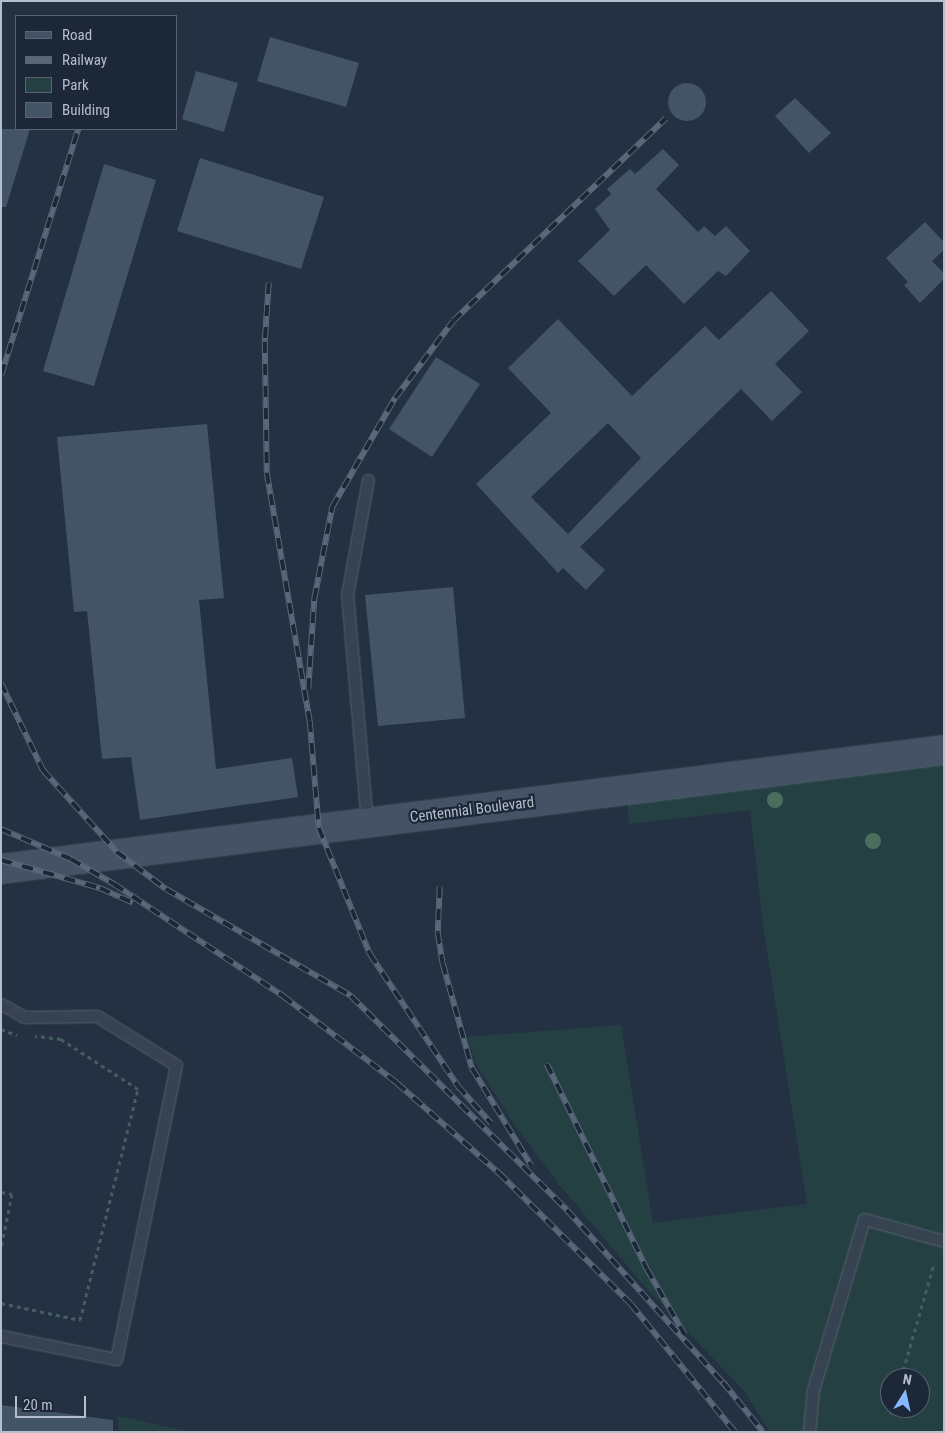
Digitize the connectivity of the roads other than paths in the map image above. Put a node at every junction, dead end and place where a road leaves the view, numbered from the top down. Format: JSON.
{"nodes":[{"id":1,"x":368,"y":480,"type":"dead end"},
{"id":2,"x":944,"y":750,"type":"edge"},
{"id":3,"x":367,"y":822,"type":"junction"},
{"id":4,"x":1,"y":869,"type":"edge"},
{"id":5,"x":1,"y":1004,"type":"edge"},
{"id":6,"x":944,"y":1241,"type":"edge"},
{"id":7,"x":1,"y":1336,"type":"edge"},
{"id":8,"x":809,"y":1432,"type":"edge"}],
"edges":[{"from":1,"to":3,"type":"lane"},
{"from":2,"to":3,"type":"main road","name":"Centennial Boulevard"},
{"from":3,"to":4,"type":"main road","name":"Centennial Boulevard"},
{"from":5,"to":7,"type":"lane"},
{"from":6,"to":8,"type":"lane"}]}
